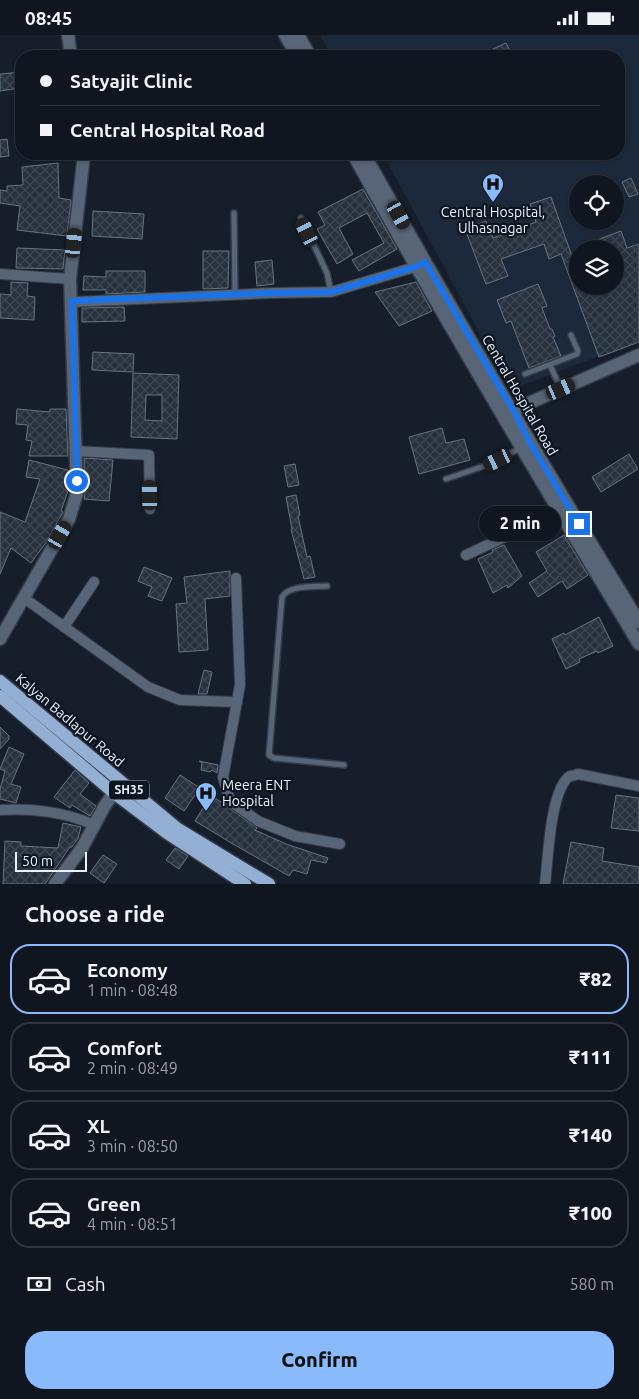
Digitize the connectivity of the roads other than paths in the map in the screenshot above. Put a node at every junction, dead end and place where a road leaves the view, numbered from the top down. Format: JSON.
{"nodes":[{"id":1,"x":68,"y":35,"type":"edge"},
{"id":2,"x":285,"y":35,"type":"edge"},
{"id":3,"x":298,"y":35,"type":"edge"},
{"id":4,"x":70,"y":50,"type":"edge"},
{"id":5,"x":294,"y":50,"type":"edge"},
{"id":6,"x":307,"y":50,"type":"edge"},
{"id":7,"x":83,"y":160,"type":"edge"},
{"id":8,"x":356,"y":160,"type":"edge"},
{"id":9,"x":367,"y":160,"type":"edge"},
{"id":10,"x":234,"y":213,"type":"dead end"},
{"id":11,"x":301,"y":219,"type":"dead end"},
{"id":12,"x":420,"y":265,"type":"junction"},
{"id":13,"x":0,"y":274,"type":"edge"},
{"id":14,"x":70,"y":279,"type":"junction"},
{"id":15,"x":331,"y":292,"type":"junction"},
{"id":16,"x":235,"y":294,"type":"junction"},
{"id":17,"x":72,"y":301,"type":"junction"},
{"id":18,"x":571,"y":335,"type":"dead end"},
{"id":19,"x":639,"y":355,"type":"edge"},
{"id":20,"x":550,"y":365,"type":"junction"},
{"id":21,"x":525,"y":374,"type":"dead end"},
{"id":22,"x":561,"y":389,"type":"junction"},
{"id":23,"x":508,"y":413,"type":"junction"},
{"id":24,"x":521,"y":448,"type":"junction"},
{"id":25,"x":76,"y":451,"type":"junction"},
{"id":26,"x":446,"y":479,"type":"dead end"},
{"id":27,"x":150,"y":509,"type":"dead end"},
{"id":28,"x":564,"y":510,"type":"junction"},
{"id":29,"x":466,"y":555,"type":"dead end"},
{"id":30,"x":236,"y":578,"type":"dead end"},
{"id":31,"x":94,"y":582,"type":"dead end"},
{"id":32,"x":327,"y":586,"type":"dead end"},
{"id":33,"x":24,"y":598,"type":"junction"},
{"id":34,"x":639,"y":622,"type":"edge"},
{"id":35,"x":64,"y":627,"type":"junction"},
{"id":36,"x":0,"y":639,"type":"edge"},
{"id":37,"x":639,"y":643,"type":"edge"},
{"id":38,"x":0,"y":681,"type":"edge"},
{"id":39,"x":0,"y":696,"type":"edge"},
{"id":40,"x":237,"y":702,"type":"junction"},
{"id":41,"x":344,"y":765,"type":"dead end"},
{"id":42,"x":639,"y":786,"type":"edge"},
{"id":43,"x":117,"y":788,"type":"junction"},
{"id":44,"x":0,"y":810,"type":"edge"},
{"id":45,"x":94,"y":825,"type":"junction"},
{"id":46,"x":340,"y":843,"type":"dead end"},
{"id":47,"x":55,"y":884,"type":"edge"},
{"id":48,"x":246,"y":884,"type":"edge"},
{"id":49,"x":269,"y":884,"type":"edge"},
{"id":50,"x":545,"y":884,"type":"edge"}],
"edges":[{"from":1,"to":4,"type":"street"},
{"from":2,"to":5,"type":"street"},
{"from":3,"to":6,"type":"street"},
{"from":7,"to":14,"type":"street"},
{"from":8,"to":12,"type":"street","name":"Central Hospital Road"},
{"from":9,"to":12,"type":"street","name":"Central Hospital Road"},
{"from":10,"to":16,"type":"lane"},
{"from":11,"to":15,"type":"lane"},
{"from":12,"to":15,"type":"street"},
{"from":12,"to":23,"type":"street","name":"Central Hospital Road"},
{"from":13,"to":14,"type":"street"},
{"from":14,"to":17,"type":"street"},
{"from":15,"to":16,"type":"street"},
{"from":16,"to":17,"type":"street"},
{"from":17,"to":25,"type":"street"},
{"from":18,"to":20,"type":"lane"},
{"from":19,"to":22,"type":"street"},
{"from":20,"to":21,"type":"lane"},
{"from":20,"to":22,"type":"lane"},
{"from":22,"to":23,"type":"street"},
{"from":23,"to":24,"type":"street","name":"Central Hospital Road"},
{"from":23,"to":28,"type":"street","name":"Central Hospital Road"},
{"from":24,"to":26,"type":"lane"},
{"from":24,"to":28,"type":"street","name":"Central Hospital Road"},
{"from":25,"to":27,"type":"street"},
{"from":25,"to":33,"type":"street"},
{"from":28,"to":29,"type":"street"},
{"from":28,"to":34,"type":"street","name":"Central Hospital Road"},
{"from":28,"to":37,"type":"street","name":"Central Hospital Road"},
{"from":30,"to":40,"type":"street"},
{"from":31,"to":35,"type":"street"},
{"from":32,"to":41,"type":"lane"},
{"from":33,"to":35,"type":"street"},
{"from":33,"to":36,"type":"street"},
{"from":35,"to":40,"type":"street"},
{"from":38,"to":43,"type":"main road","name":"Kalyan Badlapur Road","number":"SH35"},
{"from":39,"to":43,"type":"main road","name":"Kalyan Badlapur Road","number":"SH35"},
{"from":40,"to":46,"type":"street"},
{"from":42,"to":50,"type":"street"},
{"from":43,"to":45,"type":"street"},
{"from":43,"to":48,"type":"main road","name":"Kalyan Badlapur Road","number":"SH35"},
{"from":43,"to":49,"type":"main road","name":"Kalyan Badlapur Road","number":"SH35"},
{"from":44,"to":45,"type":"street"},
{"from":45,"to":47,"type":"street"}]}
